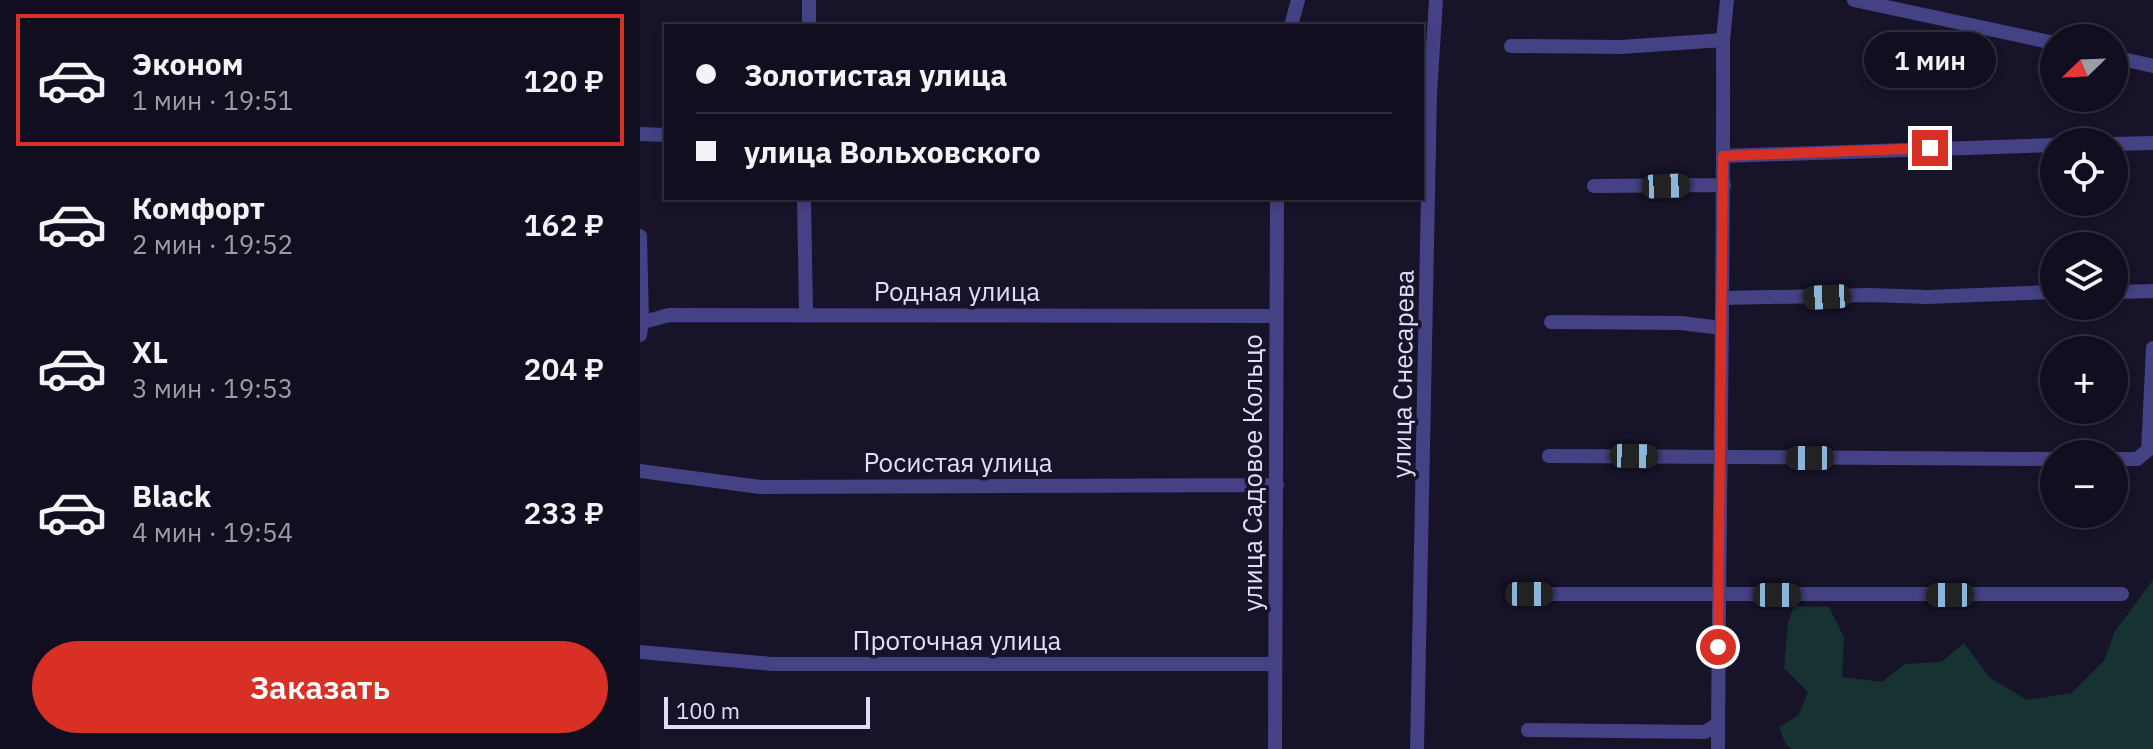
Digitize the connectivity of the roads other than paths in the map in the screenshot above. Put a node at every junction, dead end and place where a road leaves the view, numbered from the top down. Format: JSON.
{"nodes":[{"id":1,"x":809,"y":0,"type":"edge"},
{"id":2,"x":1298,"y":0,"type":"edge"},
{"id":3,"x":1436,"y":0,"type":"edge"},
{"id":4,"x":1727,"y":0,"type":"edge"},
{"id":5,"x":1854,"y":0,"type":"edge"},
{"id":6,"x":809,"y":24,"type":"edge"},
{"id":7,"x":1292,"y":24,"type":"edge"},
{"id":8,"x":1723,"y":40,"type":"junction"},
{"id":9,"x":2040,"y":40,"type":"edge"},
{"id":10,"x":1511,"y":46,"type":"dead end"},
{"id":11,"x":2128,"y":60,"type":"edge"},
{"id":12,"x":2153,"y":66,"type":"edge"},
{"id":13,"x":640,"y":134,"type":"edge"},
{"id":14,"x":664,"y":135,"type":"edge"},
{"id":15,"x":2153,"y":143,"type":"edge"},
{"id":16,"x":2128,"y":144,"type":"edge"},
{"id":17,"x":2040,"y":145,"type":"edge"},
{"id":18,"x":1723,"y":156,"type":"junction"},
{"id":19,"x":1724,"y":185,"type":"junction"},
{"id":20,"x":1594,"y":186,"type":"dead end"},
{"id":21,"x":804,"y":200,"type":"edge"},
{"id":22,"x":1277,"y":200,"type":"edge"},
{"id":23,"x":640,"y":236,"type":"edge"},
{"id":24,"x":2153,"y":291,"type":"edge"},
{"id":25,"x":2128,"y":292,"type":"edge"},
{"id":26,"x":2040,"y":293,"type":"edge"},
{"id":27,"x":1723,"y":298,"type":"junction"},
{"id":28,"x":806,"y":314,"type":"junction"},
{"id":29,"x":1276,"y":316,"type":"junction"},
{"id":30,"x":1551,"y":322,"type":"dead end"},
{"id":31,"x":641,"y":327,"type":"edge"},
{"id":32,"x":1721,"y":328,"type":"junction"},
{"id":33,"x":2153,"y":348,"type":"edge"},
{"id":34,"x":1549,"y":456,"type":"dead end"},
{"id":35,"x":1719,"y":457,"type":"junction"},
{"id":36,"x":2040,"y":459,"type":"edge"},
{"id":37,"x":2128,"y":459,"type":"edge"},
{"id":38,"x":640,"y":471,"type":"edge"},
{"id":39,"x":1277,"y":485,"type":"junction"},
{"id":40,"x":1529,"y":594,"type":"dead end"},
{"id":41,"x":2122,"y":594,"type":"dead end"},
{"id":42,"x":1718,"y":595,"type":"junction"},
{"id":43,"x":640,"y":652,"type":"edge"},
{"id":44,"x":1275,"y":664,"type":"junction"},
{"id":45,"x":1718,"y":724,"type":"junction"},
{"id":46,"x":1528,"y":730,"type":"dead end"},
{"id":47,"x":1275,"y":749,"type":"edge"},
{"id":48,"x":1417,"y":749,"type":"edge"},
{"id":49,"x":1718,"y":749,"type":"edge"}],
"edges":[{"from":1,"to":6,"type":"street"},
{"from":2,"to":7,"type":"street"},
{"from":3,"to":48,"type":"street","name":"улица Снесарева"},
{"from":4,"to":8,"type":"street"},
{"from":5,"to":9,"type":"street"},
{"from":8,"to":10,"type":"street"},
{"from":8,"to":18,"type":"street"},
{"from":11,"to":12,"type":"street"},
{"from":13,"to":14,"type":"street"},
{"from":15,"to":16,"type":"street"},
{"from":17,"to":18,"type":"street"},
{"from":18,"to":19,"type":"street"},
{"from":19,"to":20,"type":"street"},
{"from":19,"to":27,"type":"street"},
{"from":21,"to":28,"type":"street"},
{"from":22,"to":29,"type":"street","name":"улица Садовое Кольцо"},
{"from":23,"to":31,"type":"street"},
{"from":24,"to":25,"type":"street"},
{"from":26,"to":27,"type":"street"},
{"from":27,"to":32,"type":"street"},
{"from":28,"to":29,"type":"street","name":"Родная улица"},
{"from":28,"to":31,"type":"street","name":"Родная улица"},
{"from":29,"to":39,"type":"street","name":"улица Садовое Кольцо"},
{"from":30,"to":32,"type":"street"},
{"from":32,"to":35,"type":"street"},
{"from":33,"to":37,"type":"street"},
{"from":34,"to":35,"type":"street"},
{"from":35,"to":36,"type":"street"},
{"from":35,"to":42,"type":"street"},
{"from":38,"to":39,"type":"street","name":"Росистая улица"},
{"from":39,"to":44,"type":"street","name":"улица Садовое Кольцо"},
{"from":40,"to":42,"type":"street"},
{"from":41,"to":42,"type":"street"},
{"from":42,"to":45,"type":"street"},
{"from":43,"to":44,"type":"street","name":"Проточная улица"},
{"from":44,"to":47,"type":"street","name":"улица Садовое Кольцо"},
{"from":45,"to":46,"type":"street"},
{"from":45,"to":49,"type":"street"}]}
